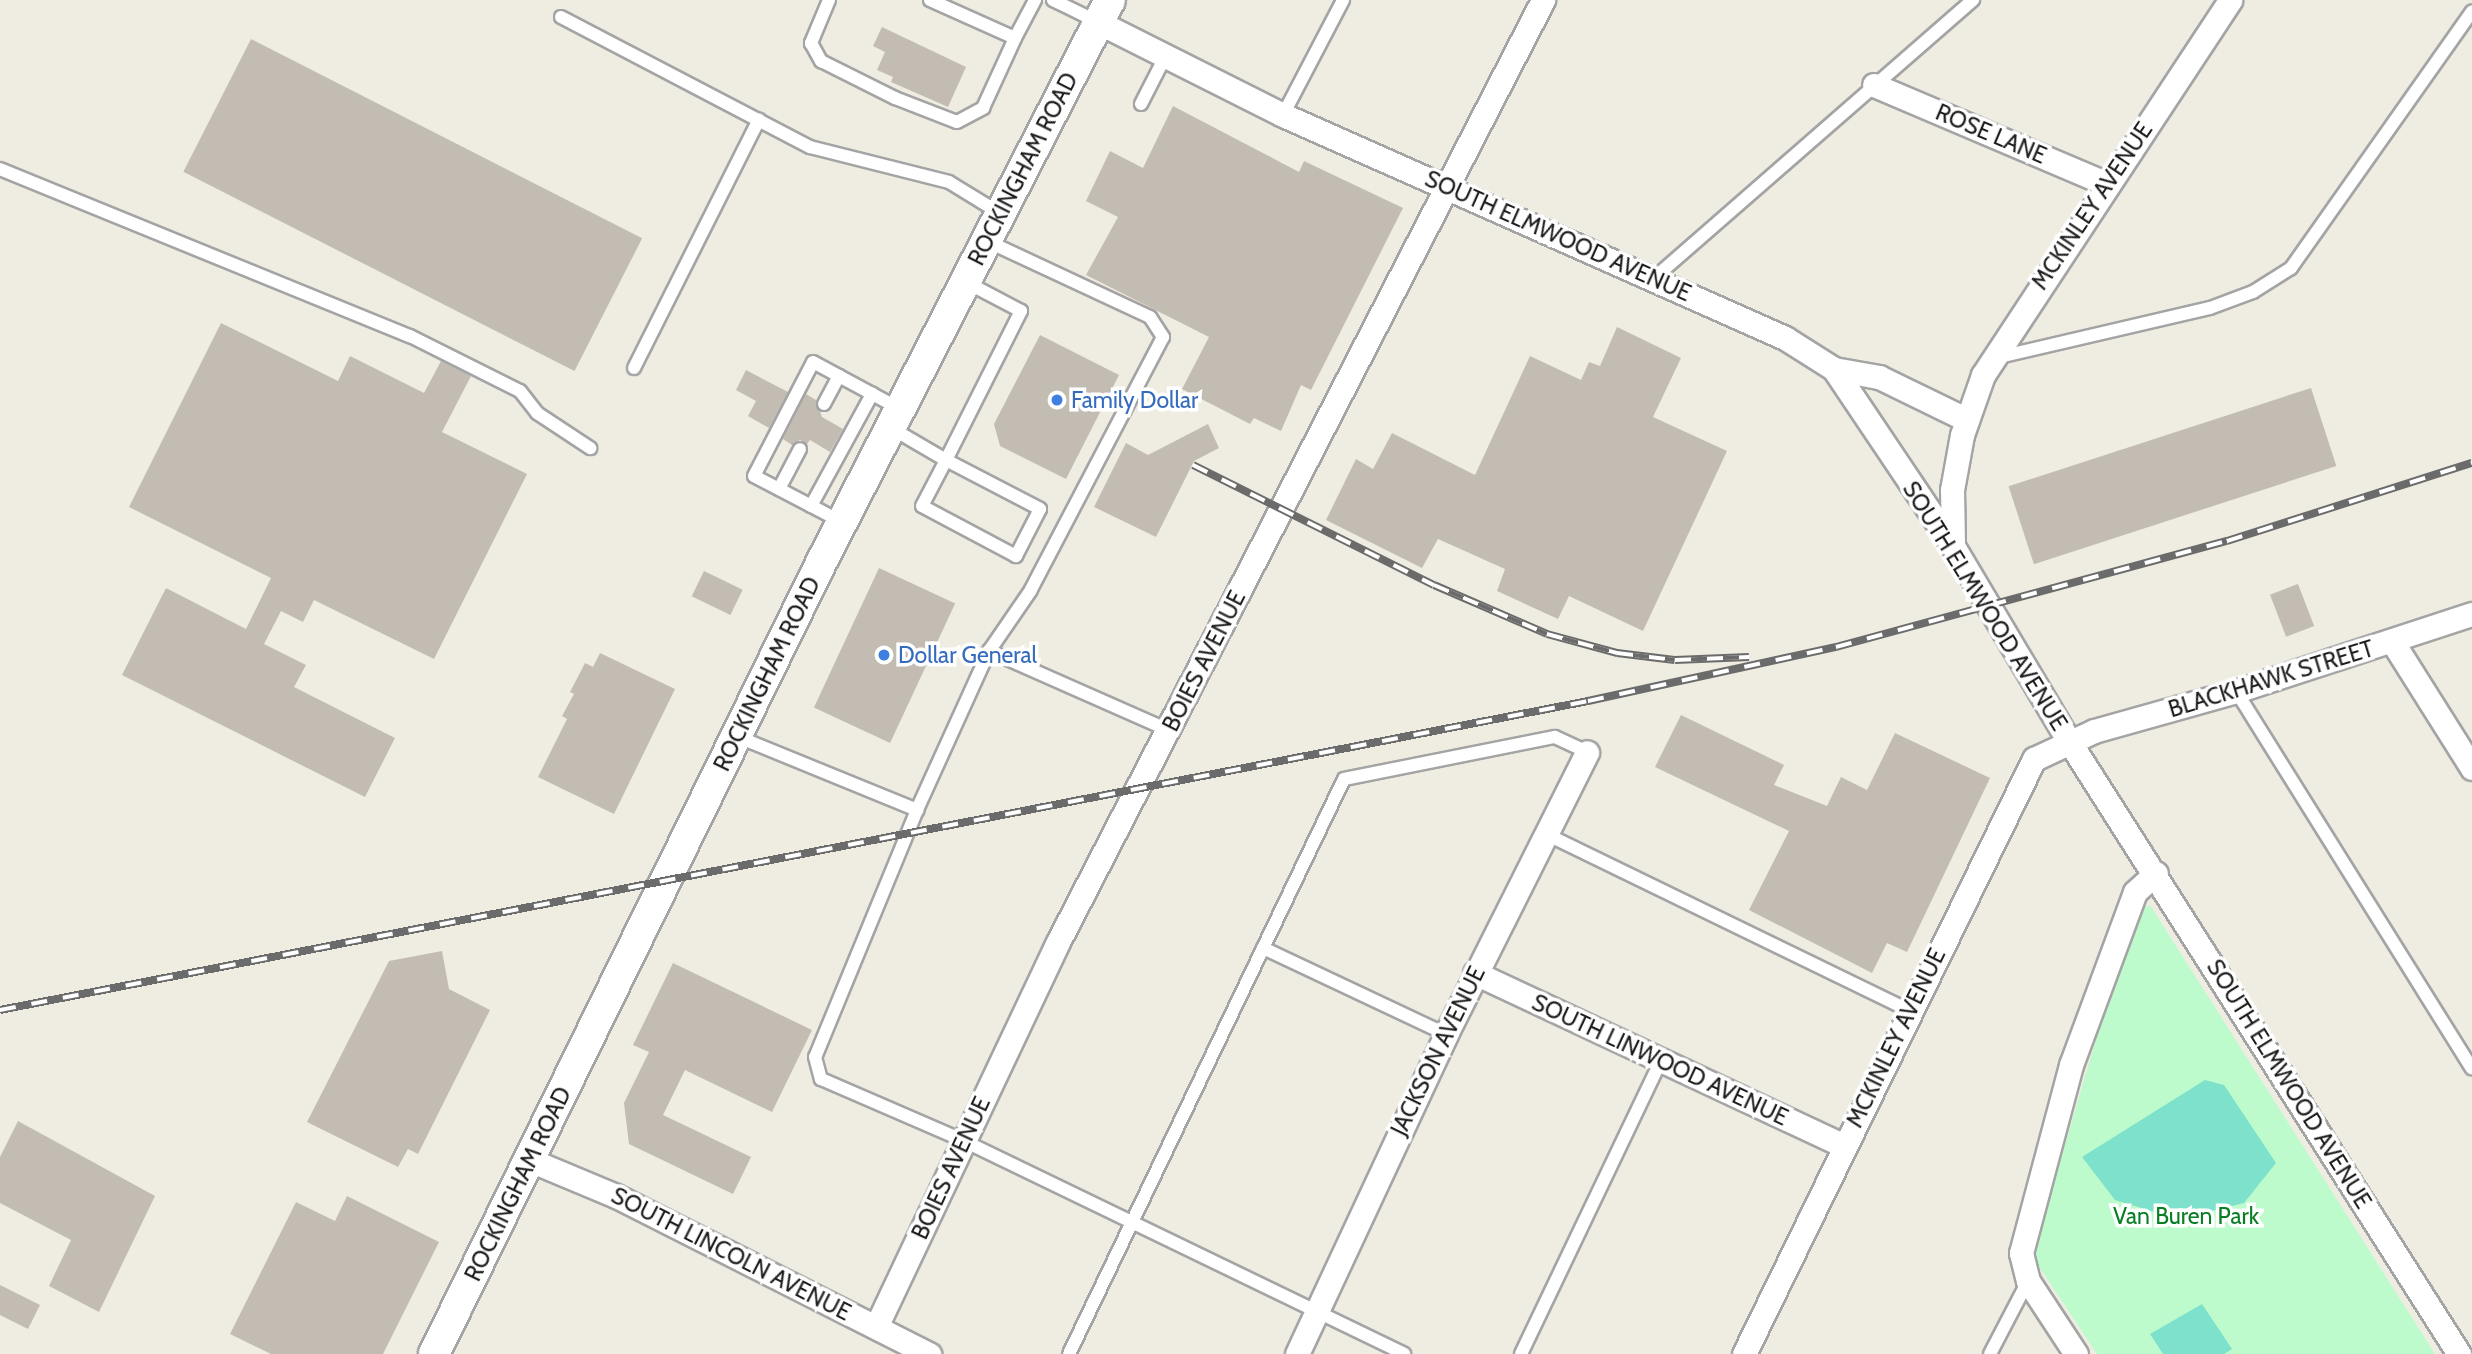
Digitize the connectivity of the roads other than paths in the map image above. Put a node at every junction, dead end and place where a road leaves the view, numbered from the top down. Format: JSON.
{"nodes":[{"id":1,"x":829,"y":0,"type":"edge"},
{"id":2,"x":930,"y":0,"type":"edge"},
{"id":3,"x":1035,"y":0,"type":"edge"},
{"id":4,"x":1053,"y":0,"type":"edge"},
{"id":5,"x":1343,"y":0,"type":"edge"},
{"id":6,"x":1543,"y":0,"type":"edge"},
{"id":7,"x":1973,"y":0,"type":"edge"},
{"id":8,"x":2230,"y":0,"type":"edge"},
{"id":9,"x":1104,"y":11,"type":"edge"},
{"id":10,"x":2472,"y":11,"type":"edge"},
{"id":11,"x":561,"y":17,"type":"dead end"},
{"id":12,"x":1015,"y":38,"type":"junction"},
{"id":13,"x":1165,"y":57,"type":"junction"},
{"id":14,"x":1874,"y":85,"type":"junction"},
{"id":15,"x":1141,"y":104,"type":"dead end"},
{"id":16,"x":1283,"y":116,"type":"junction"},
{"id":17,"x":759,"y":120,"type":"junction"},
{"id":18,"x":0,"y":169,"type":"edge"},
{"id":19,"x":2107,"y":184,"type":"junction"},
{"id":20,"x":1449,"y":186,"type":"junction"},
{"id":21,"x":1001,"y":214,"type":"junction"},
{"id":22,"x":987,"y":241,"type":"junction"},
{"id":23,"x":1653,"y":279,"type":"junction"},
{"id":24,"x":966,"y":282,"type":"junction"},
{"id":25,"x":1993,"y":358,"type":"junction"},
{"id":26,"x":634,"y":368,"type":"dead end"},
{"id":27,"x":1834,"y":369,"type":"junction"},
{"id":28,"x":839,"y":376,"type":"junction"},
{"id":29,"x":872,"y":394,"type":"junction"},
{"id":30,"x":824,"y":404,"type":"dead end"},
{"id":31,"x":895,"y":419,"type":"junction"},
{"id":32,"x":1967,"y":420,"type":"junction"},
{"id":33,"x":590,"y":448,"type":"dead end"},
{"id":34,"x":800,"y":449,"type":"dead end"},
{"id":35,"x":946,"y":460,"type":"junction"},
{"id":36,"x":779,"y":489,"type":"junction"},
{"id":37,"x":811,"y":506,"type":"junction"},
{"id":38,"x":842,"y":522,"type":"junction"},
{"id":39,"x":1953,"y":546,"type":"junction"},
{"id":40,"x":2472,"y":614,"type":"edge"},
{"id":41,"x":2392,"y":641,"type":"junction"},
{"id":42,"x":989,"y":651,"type":"junction"},
{"id":43,"x":2236,"y":691,"type":"junction"},
{"id":44,"x":1168,"y":730,"type":"junction"},
{"id":45,"x":736,"y":736,"type":"junction"},
{"id":46,"x":2069,"y":741,"type":"junction"},
{"id":47,"x":1587,"y":752,"type":"joint"},
{"id":48,"x":2472,"y":768,"type":"edge"},
{"id":49,"x":917,"y":810,"type":"junction"},
{"id":50,"x":1548,"y":835,"type":"junction"},
{"id":51,"x":2155,"y":873,"type":"junction"},
{"id":52,"x":1263,"y":948,"type":"junction"},
{"id":53,"x":1475,"y":973,"type":"junction"},
{"id":54,"x":1909,"y":1010,"type":"junction"},
{"id":55,"x":1446,"y":1034,"type":"junction"},
{"id":56,"x":1661,"y":1060,"type":"junction"},
{"id":57,"x":2472,"y":1068,"type":"edge"},
{"id":58,"x":964,"y":1141,"type":"junction"},
{"id":59,"x":1844,"y":1146,"type":"junction"},
{"id":60,"x":530,"y":1160,"type":"junction"},
{"id":61,"x":1133,"y":1221,"type":"junction"},
{"id":62,"x":2028,"y":1280,"type":"junction"},
{"id":63,"x":1316,"y":1311,"type":"junction"},
{"id":64,"x":876,"y":1327,"type":"junction"},
{"id":65,"x":440,"y":1352,"type":"edge"},
{"id":66,"x":929,"y":1354,"type":"edge"},
{"id":67,"x":1069,"y":1354,"type":"edge"},
{"id":68,"x":1297,"y":1354,"type":"edge"},
{"id":69,"x":1405,"y":1354,"type":"edge"},
{"id":70,"x":1521,"y":1354,"type":"edge"},
{"id":71,"x":1744,"y":1354,"type":"edge"},
{"id":72,"x":1990,"y":1354,"type":"edge"},
{"id":73,"x":2076,"y":1354,"type":"edge"},
{"id":74,"x":2459,"y":1354,"type":"edge"}],
"edges":[{"from":1,"to":12,"type":"lane"},
{"from":2,"to":12,"type":"lane"},
{"from":3,"to":12,"type":"lane"},
{"from":4,"to":9,"type":"lane"},
{"from":5,"to":16,"type":"lane"},
{"from":6,"to":20,"type":"street","name":"BOIES AVENUE"},
{"from":7,"to":14,"type":"lane"},
{"from":8,"to":19,"type":"street","name":"MCKINLEY AVENUE"},
{"from":9,"to":13,"type":"street","name":"SOUTH ELMWOOD AVENUE"},
{"from":9,"to":21,"type":"street","name":"ROCKINGHAM ROAD"},
{"from":10,"to":25,"type":"lane"},
{"from":11,"to":17,"type":"lane"},
{"from":13,"to":15,"type":"lane"},
{"from":13,"to":16,"type":"street","name":"SOUTH ELMWOOD AVENUE"},
{"from":14,"to":19,"type":"street","name":"ROSE LANE"},
{"from":14,"to":23,"type":"lane"},
{"from":16,"to":20,"type":"street","name":"SOUTH ELMWOOD AVENUE"},
{"from":17,"to":21,"type":"lane"},
{"from":17,"to":26,"type":"lane"},
{"from":18,"to":33,"type":"lane"},
{"from":19,"to":25,"type":"street","name":"MCKINLEY AVENUE"},
{"from":20,"to":23,"type":"street","name":"SOUTH ELMWOOD AVENUE"},
{"from":20,"to":44,"type":"street","name":"BOIES AVENUE"},
{"from":21,"to":22,"type":"street","name":"ROCKINGHAM ROAD"},
{"from":22,"to":24,"type":"street","name":"ROCKINGHAM ROAD"},
{"from":22,"to":42,"type":"lane"},
{"from":23,"to":27,"type":"street","name":"SOUTH ELMWOOD AVENUE"},
{"from":24,"to":31,"type":"street","name":"ROCKINGHAM ROAD"},
{"from":24,"to":35,"type":"lane"},
{"from":25,"to":32,"type":"street","name":"MCKINLEY AVENUE"},
{"from":27,"to":32,"type":"street"},
{"from":27,"to":39,"type":"street","name":"SOUTH ELMWOOD AVENUE"},
{"from":28,"to":29,"type":"lane"},
{"from":28,"to":30,"type":"lane"},
{"from":28,"to":36,"type":"lane"},
{"from":29,"to":31,"type":"lane"},
{"from":29,"to":37,"type":"lane"},
{"from":31,"to":35,"type":"lane"},
{"from":31,"to":38,"type":"street","name":"ROCKINGHAM ROAD"},
{"from":32,"to":39,"type":"street","name":"MCKINLEY AVENUE"},
{"from":34,"to":36,"type":"lane"},
{"from":35,"to":35,"type":"lane"},
{"from":36,"to":37,"type":"lane"},
{"from":37,"to":38,"type":"lane"},
{"from":38,"to":45,"type":"street","name":"ROCKINGHAM ROAD"},
{"from":39,"to":46,"type":"street","name":"SOUTH ELMWOOD AVENUE"},
{"from":40,"to":41,"type":"street","name":"BLACKHAWK STREET"},
{"from":41,"to":43,"type":"street","name":"BLACKHAWK STREET"},
{"from":41,"to":48,"type":"street"},
{"from":42,"to":44,"type":"lane"},
{"from":42,"to":49,"type":"lane"},
{"from":43,"to":46,"type":"street","name":"BLACKHAWK STREET"},
{"from":43,"to":57,"type":"lane"},
{"from":44,"to":58,"type":"street","name":"BOIES AVENUE"},
{"from":45,"to":49,"type":"lane"},
{"from":45,"to":60,"type":"street","name":"ROCKINGHAM ROAD"},
{"from":46,"to":51,"type":"street","name":"SOUTH ELMWOOD AVENUE"},
{"from":46,"to":54,"type":"street","name":"MCKINLEY AVENUE"},
{"from":47,"to":50,"type":"street","name":"JACKSON AVENUE"},
{"from":47,"to":52,"type":"lane"},
{"from":49,"to":58,"type":"lane"},
{"from":50,"to":53,"type":"street","name":"JACKSON AVENUE"},
{"from":50,"to":54,"type":"lane"},
{"from":51,"to":62,"type":"street"},
{"from":51,"to":74,"type":"street","name":"SOUTH ELMWOOD AVENUE"},
{"from":52,"to":55,"type":"lane"},
{"from":52,"to":61,"type":"lane"},
{"from":53,"to":55,"type":"street","name":"JACKSON AVENUE"},
{"from":53,"to":56,"type":"street","name":"SOUTH LINWOOD AVENUE"},
{"from":54,"to":59,"type":"street","name":"MCKINLEY AVENUE"},
{"from":55,"to":63,"type":"street","name":"JACKSON AVENUE"},
{"from":56,"to":59,"type":"street","name":"SOUTH LINWOOD AVENUE"},
{"from":56,"to":70,"type":"lane"},
{"from":58,"to":61,"type":"lane"},
{"from":58,"to":64,"type":"street","name":"BOIES AVENUE"},
{"from":59,"to":71,"type":"street","name":"MCKINLEY AVENUE"},
{"from":60,"to":64,"type":"street","name":"SOUTH LINCOLN AVENUE"},
{"from":60,"to":65,"type":"street","name":"ROCKINGHAM ROAD"},
{"from":61,"to":63,"type":"lane"},
{"from":61,"to":67,"type":"lane"},
{"from":62,"to":72,"type":"lane"},
{"from":62,"to":73,"type":"street"},
{"from":63,"to":68,"type":"street","name":"JACKSON AVENUE"},
{"from":63,"to":69,"type":"lane"},
{"from":64,"to":66,"type":"street","name":"SOUTH LINCOLN AVENUE"}]}
